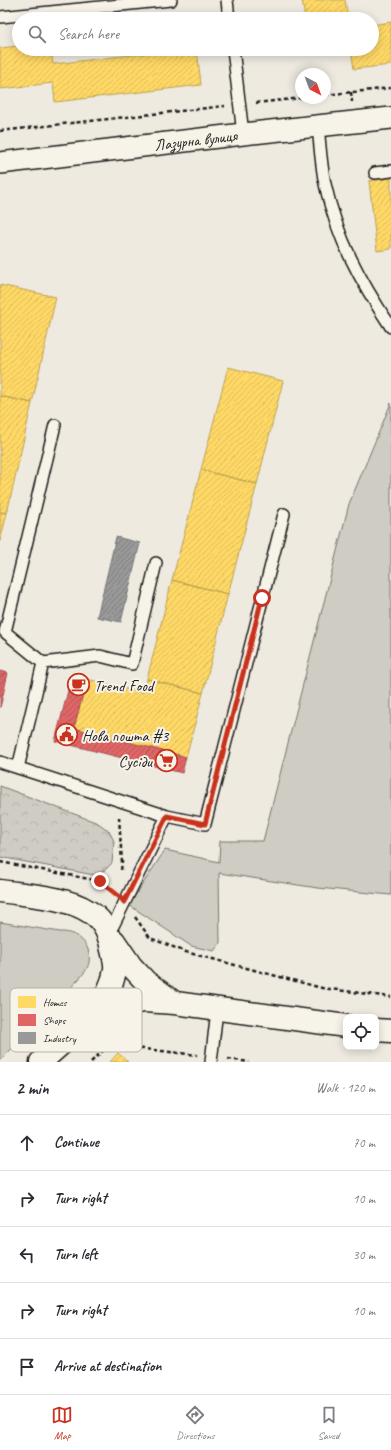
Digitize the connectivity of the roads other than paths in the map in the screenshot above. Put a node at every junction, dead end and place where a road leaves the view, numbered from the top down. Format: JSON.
{"nodes":[{"id":1,"x":171,"y":0,"type":"edge"},
{"id":2,"x":227,"y":0,"type":"edge"},
{"id":3,"x":136,"y":2,"type":"edge"},
{"id":4,"x":45,"y":12,"type":"edge"},
{"id":5,"x":228,"y":12,"type":"edge"},
{"id":6,"x":12,"y":16,"type":"edge"},
{"id":7,"x":0,"y":17,"type":"edge"},
{"id":8,"x":234,"y":56,"type":"edge"},
{"id":9,"x":391,"y":118,"type":"edge"},
{"id":10,"x":318,"y":126,"type":"junction"},
{"id":11,"x":243,"y":134,"type":"junction"},
{"id":12,"x":0,"y":163,"type":"edge"},
{"id":13,"x":391,"y":172,"type":"edge"},
{"id":14,"x":375,"y":173,"type":"dead end"},
{"id":15,"x":391,"y":325,"type":"edge"},
{"id":16,"x":55,"y":425,"type":"dead end"},
{"id":17,"x":284,"y":514,"type":"dead end"},
{"id":18,"x":156,"y":563,"type":"dead end"},
{"id":19,"x":43,"y":663,"type":"junction"},
{"id":20,"x":0,"y":762,"type":"edge"},
{"id":21,"x":18,"y":768,"type":"junction"},
{"id":22,"x":167,"y":816,"type":"junction"},
{"id":23,"x":0,"y":891,"type":"edge"},
{"id":24,"x":109,"y":934,"type":"junction"},
{"id":25,"x":110,"y":988,"type":"edge"},
{"id":26,"x":142,"y":1001,"type":"edge"},
{"id":27,"x":175,"y":1003,"type":"junction"},
{"id":28,"x":217,"y":1010,"type":"junction"},
{"id":29,"x":343,"y":1026,"type":"edge"},
{"id":30,"x":379,"y":1030,"type":"edge"},
{"id":31,"x":391,"y":1031,"type":"edge"},
{"id":32,"x":52,"y":1052,"type":"edge"},
{"id":33,"x":211,"y":1059,"type":"edge"},
{"id":34,"x":41,"y":1062,"type":"edge"}],
"edges":[{"from":1,"to":3,"type":"lane"},
{"from":2,"to":5,"type":"lane"},
{"from":3,"to":4,"type":"lane"},
{"from":6,"to":7,"type":"lane"},
{"from":8,"to":11,"type":"lane"},
{"from":9,"to":10,"type":"street","name":"Лазурна вулиця"},
{"from":10,"to":11,"type":"street","name":"Лазурна вулиця"},
{"from":10,"to":15,"type":"lane"},
{"from":11,"to":12,"type":"street","name":"Лазурна вулиця"},
{"from":13,"to":14,"type":"lane"},
{"from":16,"to":19,"type":"lane"},
{"from":17,"to":22,"type":"lane"},
{"from":18,"to":19,"type":"lane"},
{"from":19,"to":21,"type":"lane"},
{"from":20,"to":21,"type":"lane"},
{"from":21,"to":22,"type":"lane"},
{"from":22,"to":24,"type":"lane"},
{"from":23,"to":24,"type":"street"},
{"from":24,"to":25,"type":"street"},
{"from":24,"to":27,"type":"street"},
{"from":26,"to":27,"type":"street"},
{"from":27,"to":28,"type":"street"},
{"from":28,"to":29,"type":"street"},
{"from":28,"to":33,"type":"lane"},
{"from":30,"to":31,"type":"street"},
{"from":32,"to":34,"type":"street"}]}
